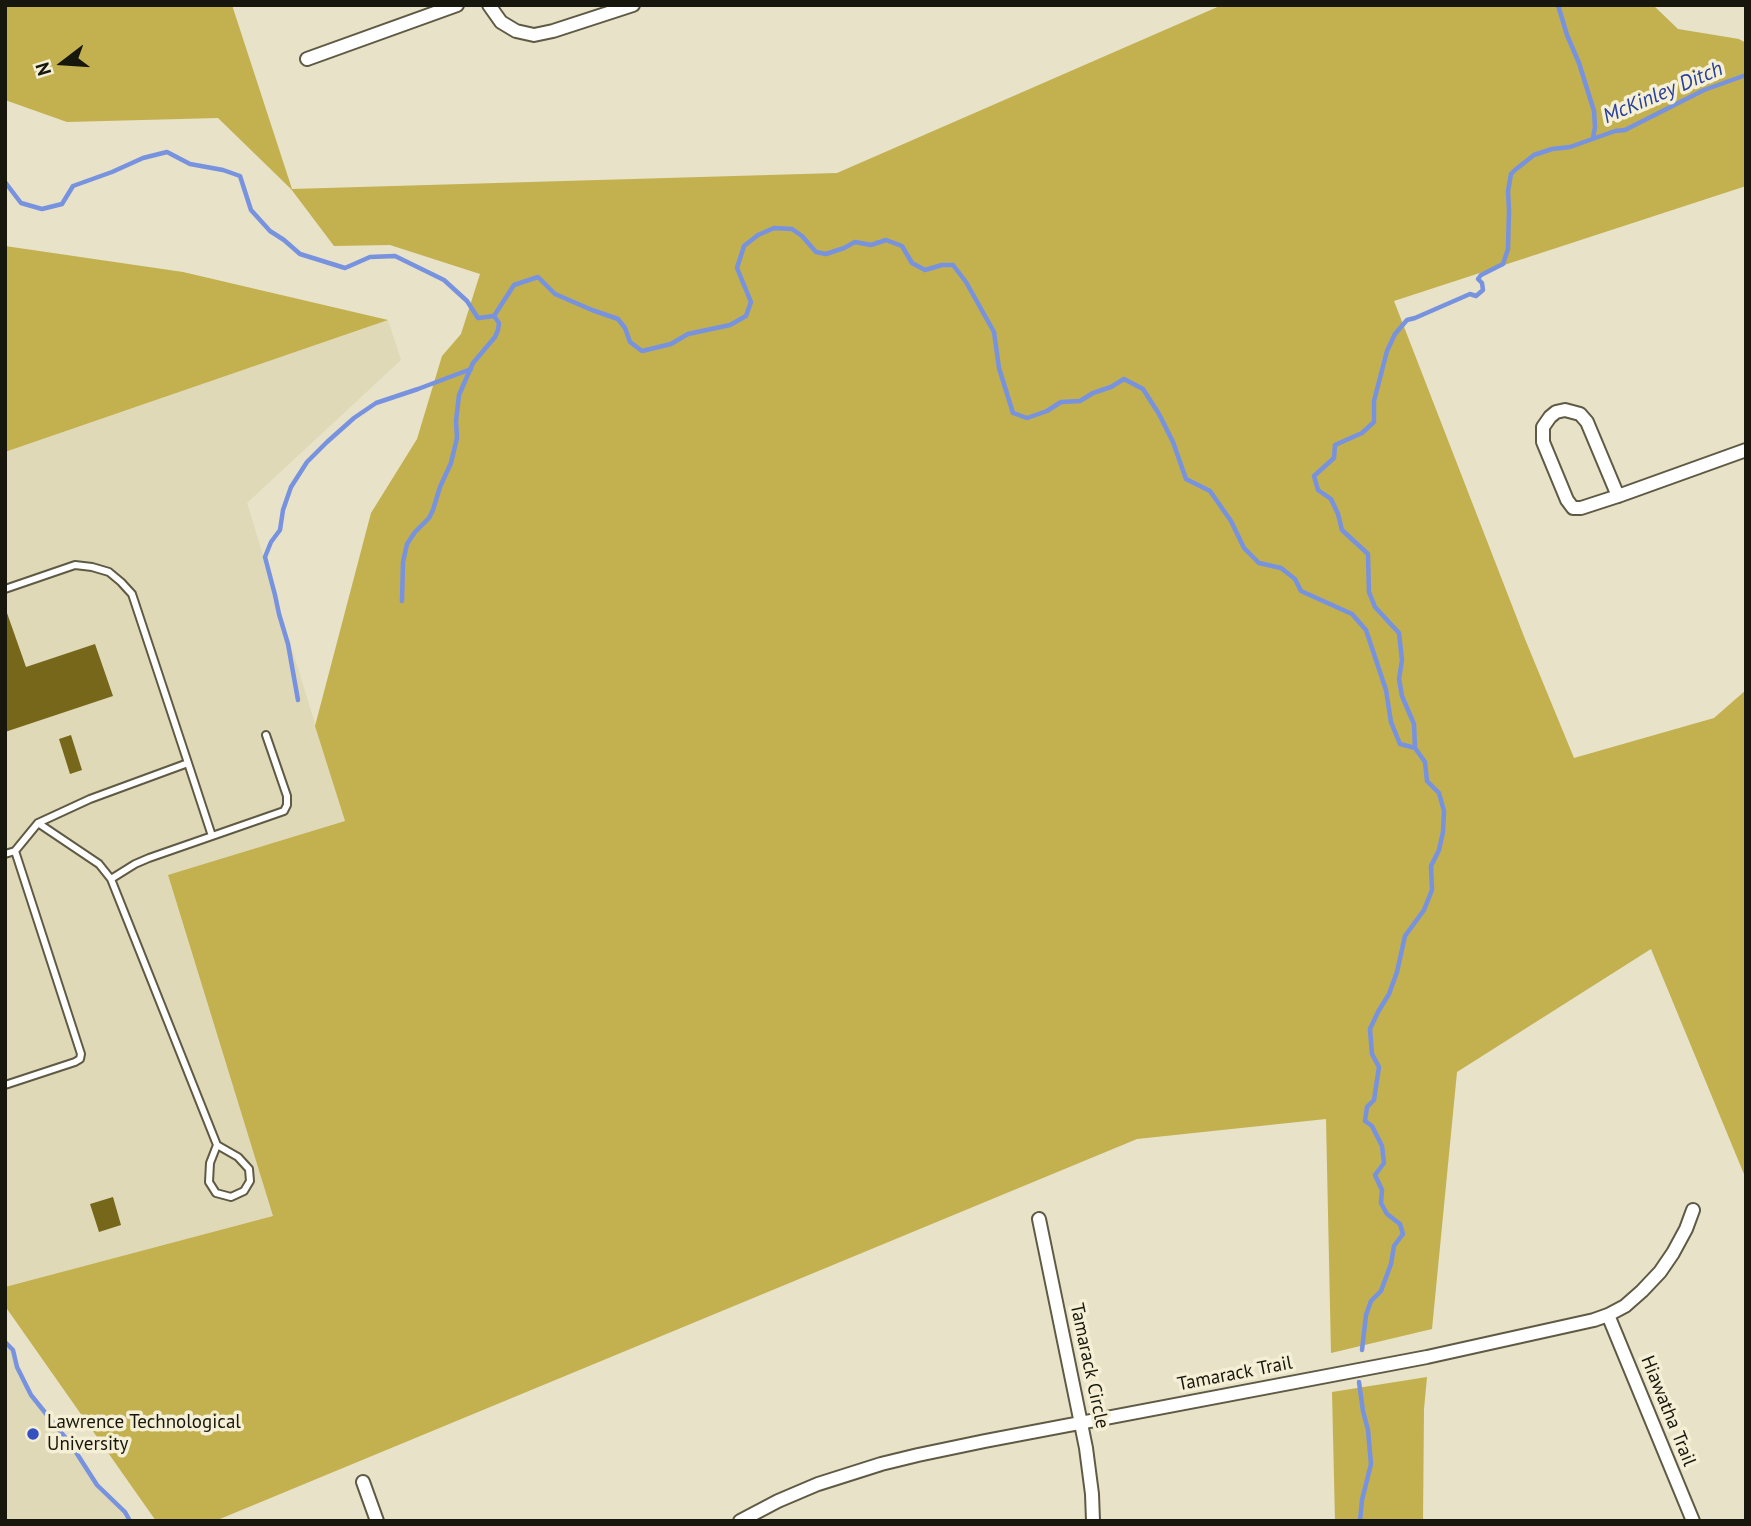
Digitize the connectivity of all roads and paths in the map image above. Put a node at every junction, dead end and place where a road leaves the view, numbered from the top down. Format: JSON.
{"nodes":[{"id":1,"x":457,"y":5,"type":"edge"},
{"id":2,"x":489,"y":5,"type":"edge"},
{"id":3,"x":633,"y":5,"type":"edge"},
{"id":4,"x":307,"y":59,"type":"dead end"},
{"id":5,"x":1746,"y":450,"type":"edge"},
{"id":6,"x":1618,"y":496,"type":"junction"},
{"id":7,"x":5,"y":589,"type":"edge"},
{"id":8,"x":266,"y":735,"type":"dead end"},
{"id":9,"x":188,"y":763,"type":"junction"},
{"id":10,"x":38,"y":823,"type":"junction"},
{"id":11,"x":212,"y":836,"type":"junction"},
{"id":12,"x":15,"y":851,"type":"junction"},
{"id":13,"x":5,"y":854,"type":"edge"},
{"id":14,"x":111,"y":879,"type":"junction"},
{"id":15,"x":5,"y":1085,"type":"edge"},
{"id":16,"x":217,"y":1144,"type":"junction"},
{"id":17,"x":1693,"y":1210,"type":"dead end"},
{"id":18,"x":1039,"y":1220,"type":"dead end"},
{"id":19,"x":1608,"y":1315,"type":"junction"},
{"id":20,"x":1081,"y":1423,"type":"junction"},
{"id":21,"x":363,"y":1482,"type":"dead end"},
{"id":22,"x":377,"y":1521,"type":"edge"},
{"id":23,"x":740,"y":1521,"type":"edge"},
{"id":24,"x":1093,"y":1521,"type":"edge"},
{"id":25,"x":1693,"y":1521,"type":"edge"}],
"edges":[{"from":1,"to":4,"type":"street"},
{"from":2,"to":3,"type":"street"},
{"from":5,"to":6,"type":"street"},
{"from":6,"to":6,"type":"street"},
{"from":7,"to":9,"type":"lane"},
{"from":8,"to":11,"type":"lane"},
{"from":9,"to":10,"type":"lane"},
{"from":9,"to":11,"type":"lane"},
{"from":10,"to":12,"type":"lane"},
{"from":10,"to":14,"type":"lane"},
{"from":11,"to":14,"type":"lane"},
{"from":12,"to":13,"type":"lane"},
{"from":12,"to":15,"type":"lane"},
{"from":14,"to":16,"type":"lane"},
{"from":16,"to":16,"type":"lane"},
{"from":17,"to":19,"type":"street","name":"Tamarack Trail"},
{"from":18,"to":20,"type":"street","name":"Tamarack Circle"},
{"from":19,"to":20,"type":"street","name":"Tamarack Trail"},
{"from":19,"to":25,"type":"street","name":"Hiawatha Trail"},
{"from":20,"to":23,"type":"street","name":"Tamarack Trail"},
{"from":20,"to":24,"type":"street","name":"Tamarack Circle"},
{"from":21,"to":22,"type":"street"}]}
